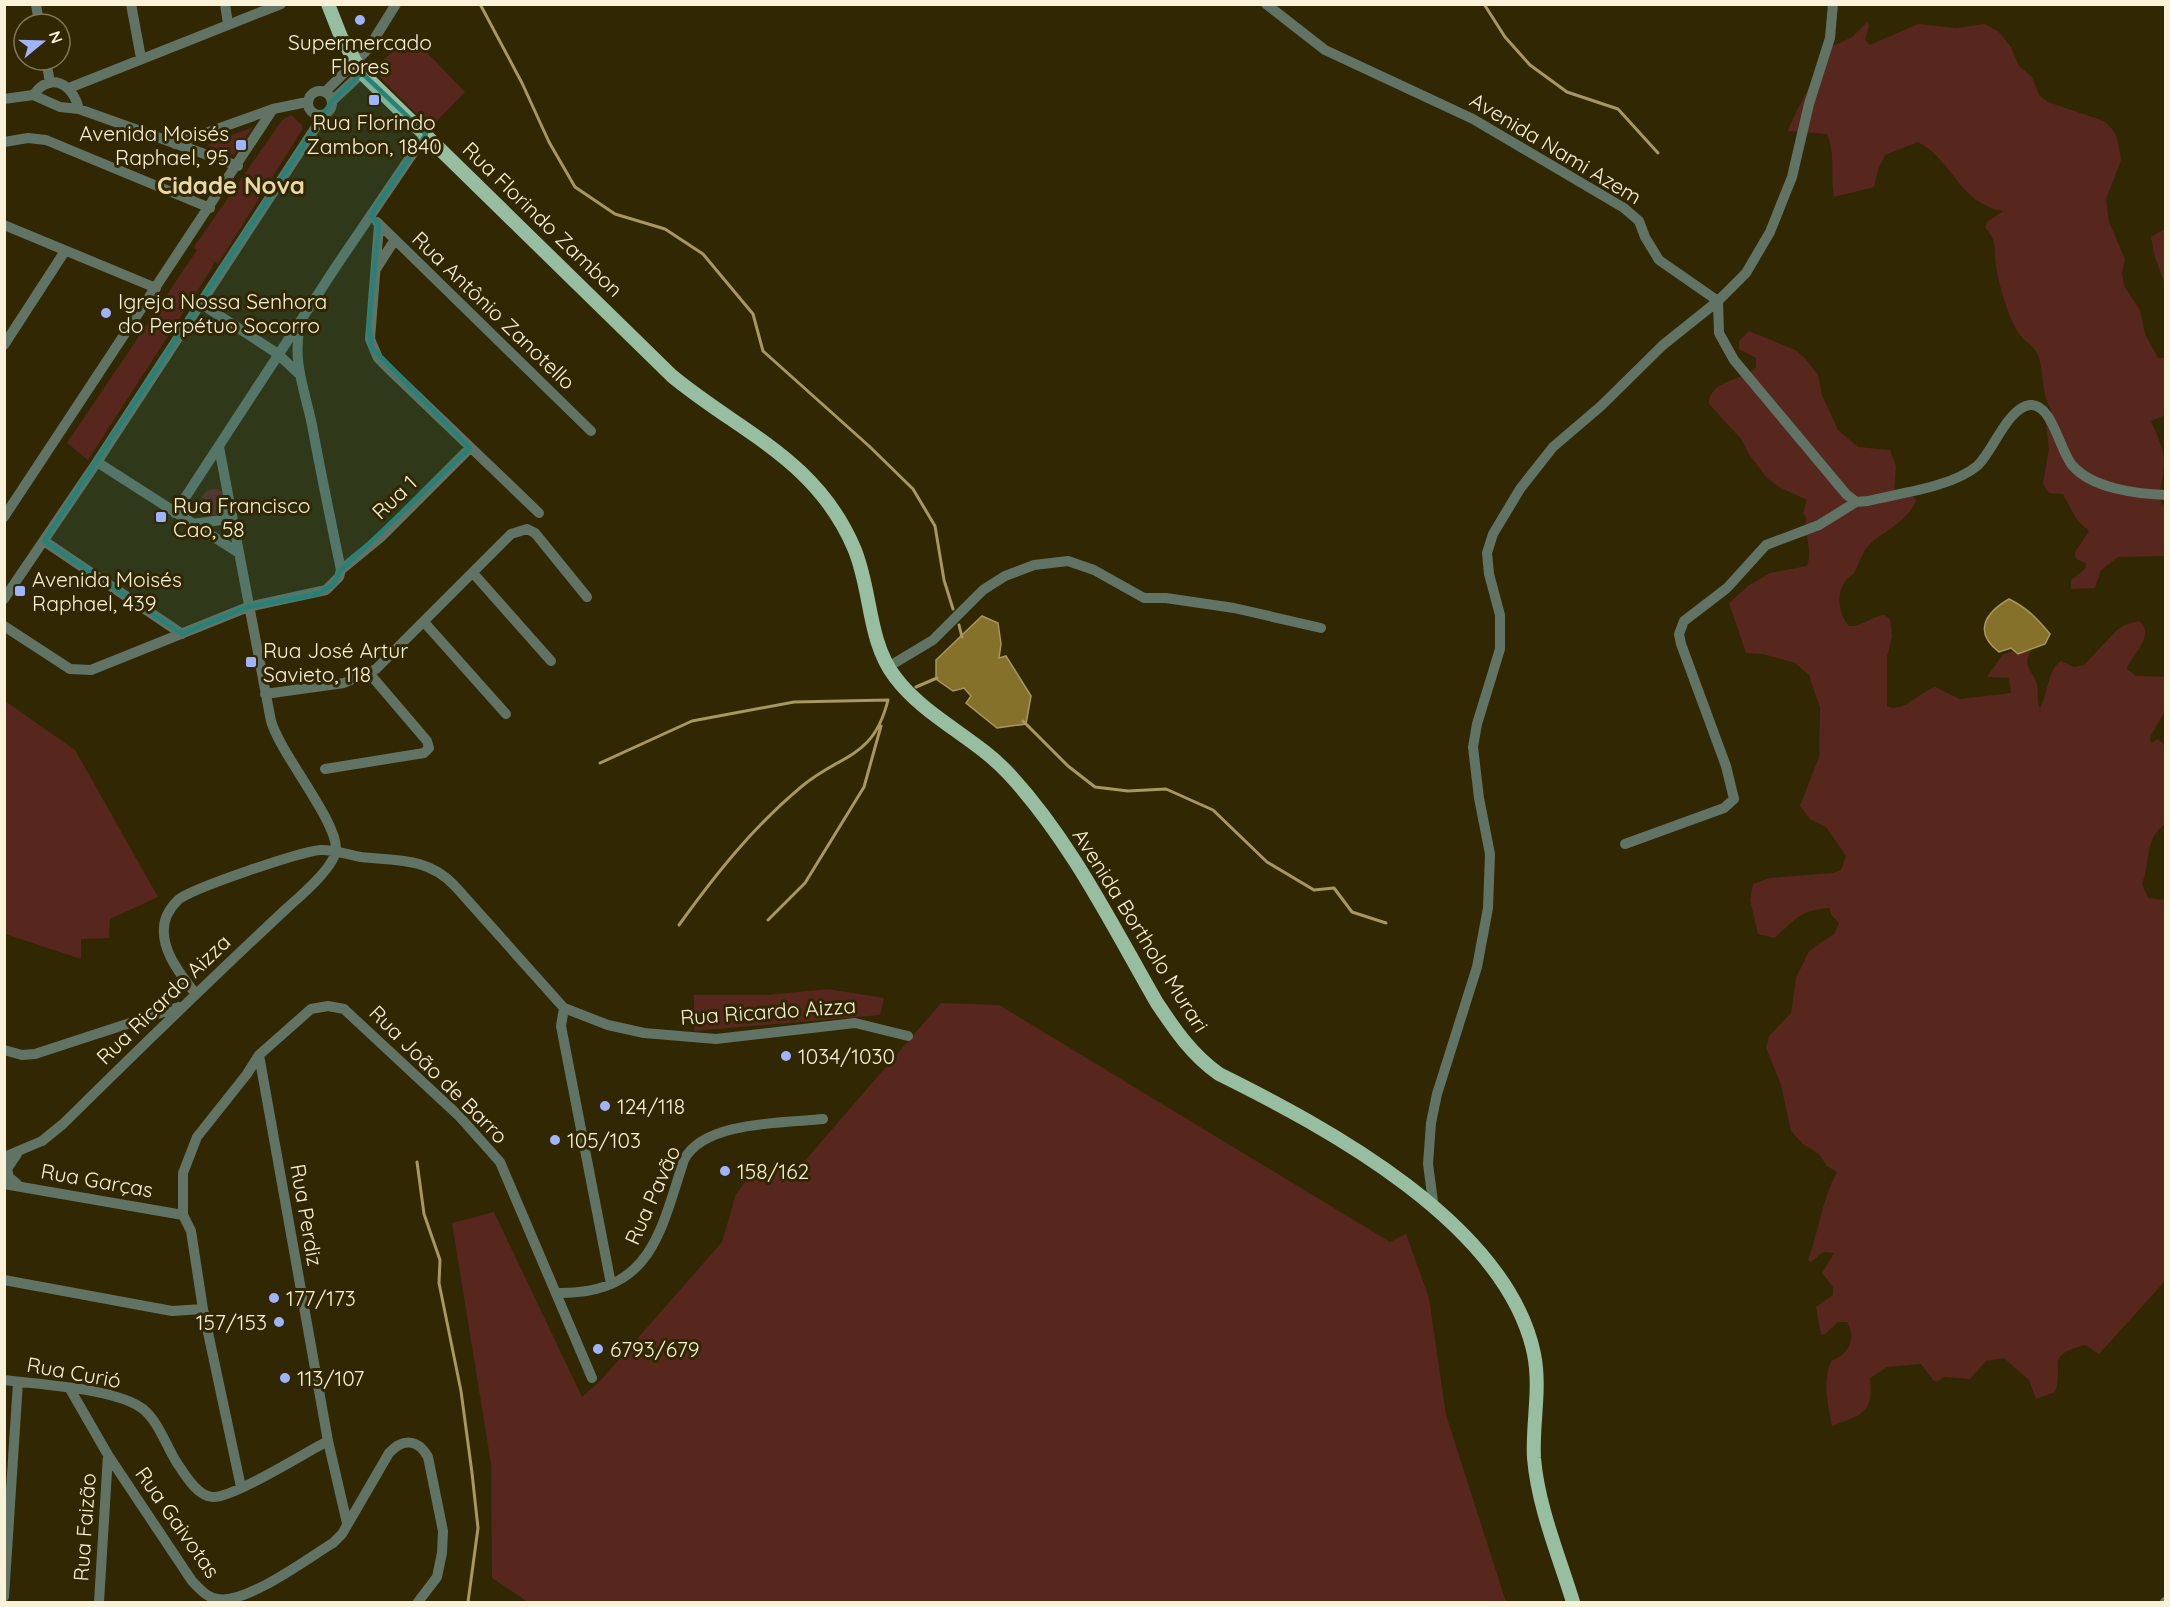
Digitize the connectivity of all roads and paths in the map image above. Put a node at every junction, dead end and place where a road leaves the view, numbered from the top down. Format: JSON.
{"nodes":[{"id":1,"x":131,"y":4,"type":"edge"},
{"id":2,"x":225,"y":4,"type":"edge"},
{"id":3,"x":280,"y":4,"type":"edge"},
{"id":4,"x":328,"y":4,"type":"edge"},
{"id":5,"x":396,"y":4,"type":"edge"},
{"id":6,"x":1266,"y":4,"type":"edge"},
{"id":7,"x":1833,"y":4,"type":"edge"},
{"id":8,"x":228,"y":24,"type":"junction"},
{"id":9,"x":141,"y":58,"type":"junction"},
{"id":10,"x":358,"y":68,"type":"junction"},
{"id":11,"x":48,"y":72,"type":"edge"},
{"id":12,"x":50,"y":83,"type":"junction"},
{"id":13,"x":69,"y":88,"type":"junction"},
{"id":14,"x":325,"y":92,"type":"junction"},
{"id":15,"x":33,"y":95,"type":"junction"},
{"id":16,"x":4,"y":99,"type":"edge"},
{"id":17,"x":332,"y":101,"type":"junction"},
{"id":18,"x":308,"y":102,"type":"junction"},
{"id":19,"x":79,"y":110,"type":"junction"},
{"id":20,"x":273,"y":110,"type":"junction"},
{"id":21,"x":323,"y":116,"type":"junction"},
{"id":22,"x":426,"y":134,"type":"junction"},
{"id":23,"x":4,"y":142,"type":"edge"},
{"id":24,"x":175,"y":144,"type":"junction"},
{"id":25,"x":238,"y":166,"type":"junction"},
{"id":26,"x":210,"y":208,"type":"junction"},
{"id":27,"x":371,"y":215,"type":"junction"},
{"id":28,"x":4,"y":225,"type":"edge"},
{"id":29,"x":379,"y":225,"type":"junction"},
{"id":30,"x":394,"y":241,"type":"junction"},
{"id":31,"x":65,"y":251,"type":"junction"},
{"id":32,"x":375,"y":269,"type":"junction"},
{"id":33,"x":156,"y":288,"type":"junction"},
{"id":34,"x":1718,"y":301,"type":"junction"},
{"id":35,"x":200,"y":303,"type":"junction"},
{"id":36,"x":302,"y":318,"type":"junction"},
{"id":37,"x":9,"y":330,"type":"edge"},
{"id":38,"x":4,"y":345,"type":"edge"},
{"id":39,"x":645,"y":350,"type":"joint"},
{"id":40,"x":278,"y":354,"type":"junction"},
{"id":41,"x":298,"y":373,"type":"junction"},
{"id":42,"x":591,"y":431,"type":"dead end"},
{"id":43,"x":219,"y":447,"type":"junction"},
{"id":44,"x":470,"y":448,"type":"junction"},
{"id":45,"x":97,"y":462,"type":"junction"},
{"id":46,"x":2166,"y":495,"type":"edge"},
{"id":47,"x":1856,"y":502,"type":"junction"},
{"id":48,"x":230,"y":505,"type":"junction"},
{"id":49,"x":176,"y":513,"type":"junction"},
{"id":50,"x":539,"y":513,"type":"dead end"},
{"id":51,"x":4,"y":517,"type":"edge"},
{"id":52,"x":193,"y":524,"type":"junction"},
{"id":53,"x":44,"y":541,"type":"junction"},
{"id":54,"x":239,"y":553,"type":"junction"},
{"id":55,"x":341,"y":570,"type":"junction"},
{"id":56,"x":473,"y":573,"type":"junction"},
{"id":57,"x":587,"y":597,"type":"dead end"},
{"id":58,"x":4,"y":599,"type":"edge"},
{"id":59,"x":248,"y":607,"type":"junction"},
{"id":60,"x":424,"y":622,"type":"junction"},
{"id":61,"x":4,"y":626,"type":"edge"},
{"id":62,"x":1321,"y":628,"type":"dead end"},
{"id":63,"x":182,"y":634,"type":"junction"},
{"id":64,"x":551,"y":661,"type":"dead end"},
{"id":65,"x":888,"y":667,"type":"junction"},
{"id":66,"x":369,"y":673,"type":"junction"},
{"id":67,"x":265,"y":694,"type":"junction"},
{"id":68,"x":506,"y":714,"type":"dead end"},
{"id":69,"x":325,"y":769,"type":"dead end"},
{"id":70,"x":1625,"y":844,"type":"dead end"},
{"id":71,"x":335,"y":847,"type":"junction"},
{"id":72,"x":195,"y":993,"type":"junction"},
{"id":73,"x":182,"y":1006,"type":"junction"},
{"id":74,"x":564,"y":1008,"type":"junction"},
{"id":75,"x":908,"y":1035,"type":"dead end"},
{"id":76,"x":4,"y":1050,"type":"edge"},
{"id":77,"x":259,"y":1055,"type":"junction"},
{"id":78,"x":823,"y":1119,"type":"dead end"},
{"id":79,"x":18,"y":1153,"type":"junction"},
{"id":80,"x":4,"y":1157,"type":"edge"},
{"id":81,"x":4,"y":1184,"type":"edge"},
{"id":82,"x":18,"y":1185,"type":"junction"},
{"id":83,"x":1434,"y":1209,"type":"junction"},
{"id":84,"x":183,"y":1215,"type":"junction"},
{"id":85,"x":4,"y":1280,"type":"edge"},
{"id":86,"x":611,"y":1284,"type":"junction"},
{"id":87,"x":557,"y":1293,"type":"junction"},
{"id":88,"x":203,"y":1309,"type":"junction"},
{"id":89,"x":592,"y":1378,"type":"dead end"},
{"id":90,"x":4,"y":1380,"type":"edge"},
{"id":91,"x":18,"y":1382,"type":"junction"},
{"id":92,"x":70,"y":1389,"type":"junction"},
{"id":93,"x":328,"y":1441,"type":"junction"},
{"id":94,"x":108,"y":1455,"type":"junction"},
{"id":95,"x":241,"y":1487,"type":"junction"},
{"id":96,"x":347,"y":1523,"type":"junction"},
{"id":97,"x":4,"y":1597,"type":"edge"},
{"id":98,"x":99,"y":1602,"type":"edge"},
{"id":99,"x":418,"y":1602,"type":"edge"},
{"id":100,"x":1573,"y":1602,"type":"edge"}],
"edges":[{"from":1,"to":9,"type":"street"},
{"from":2,"to":8,"type":"street"},
{"from":3,"to":8,"type":"street"},
{"from":4,"to":10,"type":"main road","name":"Rua Florindo Zambon"},
{"from":5,"to":10,"type":"street"},
{"from":6,"to":34,"type":"street","name":"Avenida Nami Azem"},
{"from":7,"to":34,"type":"street"},
{"from":8,"to":9,"type":"street"},
{"from":9,"to":13,"type":"street"},
{"from":10,"to":14,"type":"street"},
{"from":10,"to":17,"type":"street"},
{"from":10,"to":22,"type":"main road","name":"Rua Florindo Zambon"},
{"from":11,"to":12,"type":"street"},
{"from":12,"to":13,"type":"street"},
{"from":12,"to":15,"type":"street"},
{"from":13,"to":19,"type":"street"},
{"from":14,"to":17,"type":"street"},
{"from":14,"to":18,"type":"street"},
{"from":15,"to":16,"type":"street"},
{"from":15,"to":19,"type":"street"},
{"from":17,"to":21,"type":"street"},
{"from":18,"to":20,"type":"street"},
{"from":18,"to":21,"type":"street"},
{"from":19,"to":24,"type":"street"},
{"from":20,"to":24,"type":"street"},
{"from":20,"to":25,"type":"street"},
{"from":21,"to":35,"type":"street"},
{"from":22,"to":27,"type":"street"},
{"from":22,"to":39,"type":"main road","name":"Rua Florindo Zambon"},
{"from":23,"to":26,"type":"street"},
{"from":24,"to":25,"type":"street"},
{"from":25,"to":26,"type":"street"},
{"from":26,"to":33,"type":"street"},
{"from":27,"to":29,"type":"street","name":"Rua Antônio Zanotello"},
{"from":27,"to":36,"type":"street"},
{"from":28,"to":31,"type":"street"},
{"from":29,"to":30,"type":"street","name":"Rua Antônio Zanotello"},
{"from":29,"to":32,"type":"street"},
{"from":30,"to":32,"type":"street"},
{"from":30,"to":42,"type":"street","name":"Rua Antônio Zanotello"},
{"from":31,"to":33,"type":"street"},
{"from":31,"to":37,"type":"street"},
{"from":32,"to":44,"type":"street"},
{"from":33,"to":51,"type":"street"},
{"from":34,"to":47,"type":"street"},
{"from":34,"to":83,"type":"street"},
{"from":35,"to":40,"type":"street"},
{"from":35,"to":45,"type":"street"},
{"from":36,"to":40,"type":"street"},
{"from":36,"to":41,"type":"street"},
{"from":37,"to":38,"type":"street"},
{"from":39,"to":65,"type":"main road","name":"Avenida Bortholo Murari"},
{"from":40,"to":41,"type":"street"},
{"from":40,"to":43,"type":"street"},
{"from":41,"to":55,"type":"street"},
{"from":43,"to":48,"type":"street"},
{"from":43,"to":49,"type":"street"},
{"from":44,"to":50,"type":"street"},
{"from":44,"to":55,"type":"street","name":"Rua 1"},
{"from":45,"to":49,"type":"street"},
{"from":45,"to":53,"type":"street"},
{"from":46,"to":47,"type":"street"},
{"from":47,"to":70,"type":"street"},
{"from":48,"to":52,"type":"street"},
{"from":48,"to":54,"type":"street"},
{"from":49,"to":52,"type":"street"},
{"from":52,"to":54,"type":"street"},
{"from":53,"to":58,"type":"street"},
{"from":53,"to":63,"type":"street"},
{"from":54,"to":59,"type":"street"},
{"from":55,"to":59,"type":"street","name":"Rua 1"},
{"from":56,"to":57,"type":"street"},
{"from":56,"to":60,"type":"street"},
{"from":56,"to":64,"type":"street"},
{"from":59,"to":63,"type":"street","name":"Rua 1"},
{"from":59,"to":67,"type":"street"},
{"from":60,"to":66,"type":"street"},
{"from":60,"to":68,"type":"street"},
{"from":61,"to":63,"type":"street","name":"Rua 1"},
{"from":62,"to":65,"type":"street"},
{"from":65,"to":83,"type":"main road","name":"Avenida Bortholo Murari"},
{"from":66,"to":67,"type":"street"},
{"from":66,"to":69,"type":"street"},
{"from":67,"to":71,"type":"street"},
{"from":71,"to":72,"type":"street","name":"Rua Ricardo Aizza"},
{"from":71,"to":72,"type":"street"},
{"from":71,"to":74,"type":"street","name":"Rua Ricardo Aizza"},
{"from":72,"to":73,"type":"street","name":"Rua Ricardo Aizza"},
{"from":73,"to":76,"type":"street"},
{"from":73,"to":79,"type":"street","name":"Rua Ricardo Aizza"},
{"from":74,"to":75,"type":"street","name":"Rua Ricardo Aizza"},
{"from":74,"to":86,"type":"street"},
{"from":77,"to":84,"type":"street","name":"Rua João de Barro"},
{"from":77,"to":87,"type":"street","name":"Rua João de Barro"},
{"from":77,"to":93,"type":"street","name":"Rua Perdiz"},
{"from":78,"to":86,"type":"street","name":"Rua Pavão"},
{"from":79,"to":80,"type":"street","name":"Rua Ricardo Aizza"},
{"from":79,"to":82,"type":"street"},
{"from":81,"to":82,"type":"street","name":"Rua Garças"},
{"from":82,"to":84,"type":"street","name":"Rua Garças"},
{"from":83,"to":100,"type":"main road","name":"Avenida Bortholo Murari"},
{"from":84,"to":88,"type":"street","name":"Rua João de Barro"},
{"from":85,"to":88,"type":"street"},
{"from":86,"to":87,"type":"street","name":"Rua Pavão"},
{"from":87,"to":89,"type":"street","name":"Rua João de Barro"},
{"from":88,"to":95,"type":"street","name":"Rua João de Barro"},
{"from":90,"to":91,"type":"street","name":"Rua Curió"},
{"from":91,"to":92,"type":"street","name":"Rua Curió"},
{"from":91,"to":97,"type":"street"},
{"from":92,"to":94,"type":"street","name":"Rua Gaivotas"},
{"from":92,"to":95,"type":"street","name":"Rua Curió"},
{"from":93,"to":95,"type":"street","name":"Rua Curió"},
{"from":93,"to":96,"type":"street","name":"Rua Perdiz"},
{"from":94,"to":96,"type":"street","name":"Rua Gaivotas"},
{"from":94,"to":98,"type":"street","name":"Rua Faizão"},
{"from":96,"to":99,"type":"street","name":"Rua Gaivotas"}]}
